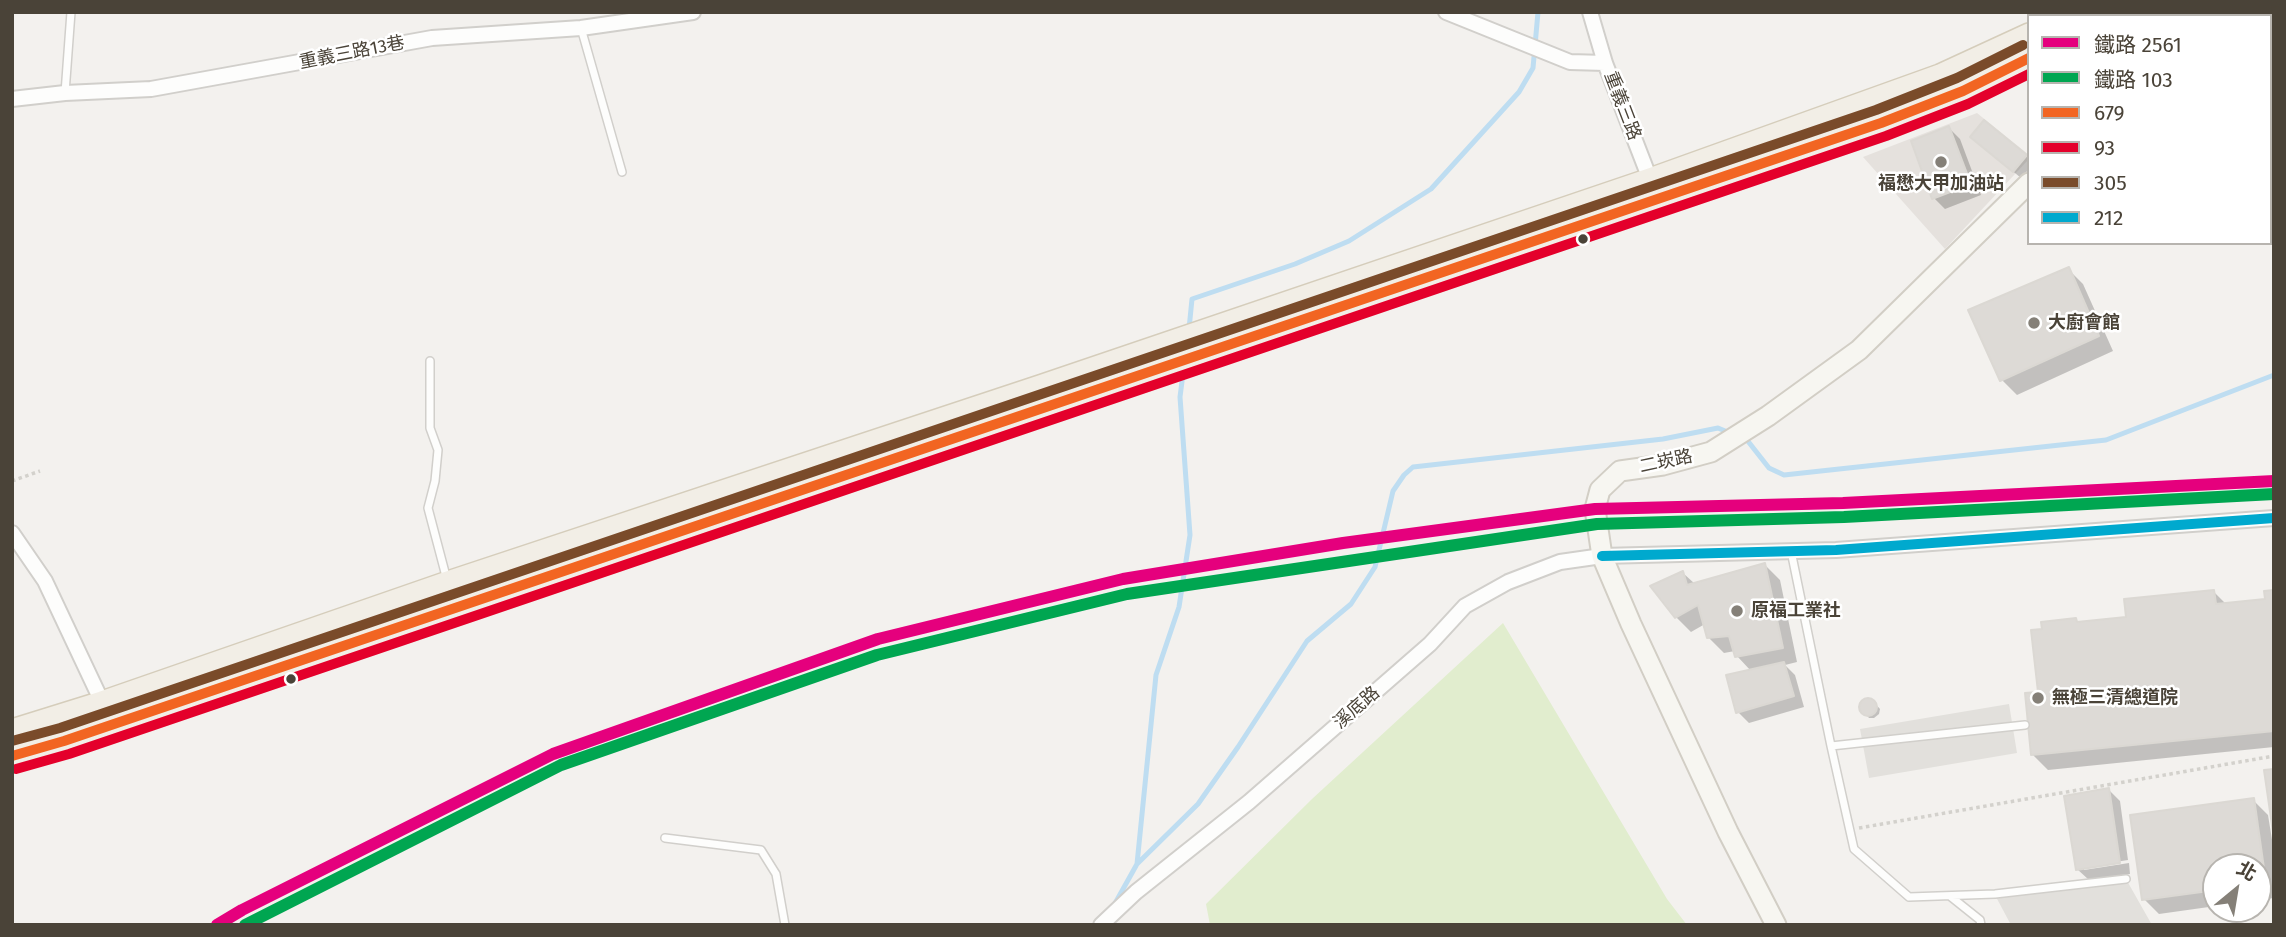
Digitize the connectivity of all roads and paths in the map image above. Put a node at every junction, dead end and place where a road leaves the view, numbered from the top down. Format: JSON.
{"nodes":[{"id":1,"x":71,"y":12,"type":"edge"},
{"id":2,"x":693,"y":12,"type":"edge"},
{"id":3,"x":1446,"y":12,"type":"edge"},
{"id":4,"x":1590,"y":12,"type":"edge"},
{"id":5,"x":581,"y":28,"type":"junction"},
{"id":6,"x":2027,"y":35,"type":"edge"},
{"id":7,"x":2027,"y":59,"type":"edge"},
{"id":8,"x":1605,"y":63,"type":"junction"},
{"id":9,"x":65,"y":93,"type":"junction"},
{"id":10,"x":12,"y":99,"type":"edge"},
{"id":11,"x":622,"y":172,"type":"dead end"},
{"id":12,"x":2027,"y":185,"type":"edge"},
{"id":13,"x":1653,"y":189,"type":"junction"},
{"id":14,"x":430,"y":361,"type":"dead end"},
{"id":15,"x":40,"y":471,"type":"dead end"},
{"id":16,"x":12,"y":481,"type":"edge"},
{"id":17,"x":2274,"y":518,"type":"edge"},
{"id":18,"x":12,"y":533,"type":"edge"},
{"id":19,"x":1791,"y":551,"type":"junction"},
{"id":20,"x":534,"y":554,"type":"junction"},
{"id":21,"x":1602,"y":556,"type":"junction"},
{"id":22,"x":544,"y":576,"type":"junction"},
{"id":23,"x":447,"y":582,"type":"junction"},
{"id":24,"x":102,"y":702,"type":"junction"},
{"id":25,"x":2025,"y":725,"type":"dead end"},
{"id":26,"x":12,"y":730,"type":"edge"},
{"id":27,"x":1831,"y":746,"type":"junction"},
{"id":28,"x":12,"y":756,"type":"edge"},
{"id":29,"x":2274,"y":757,"type":"edge"},
{"id":30,"x":1850,"y":830,"type":"junction"},
{"id":31,"x":665,"y":838,"type":"dead end"},
{"id":32,"x":2126,"y":879,"type":"dead end"},
{"id":33,"x":1950,"y":896,"type":"junction"},
{"id":34,"x":1124,"y":902,"type":"junction"},
{"id":35,"x":785,"y":925,"type":"edge"},
{"id":36,"x":1101,"y":925,"type":"edge"},
{"id":37,"x":1114,"y":925,"type":"edge"},
{"id":38,"x":1776,"y":925,"type":"edge"},
{"id":39,"x":1981,"y":925,"type":"edge"}],
"edges":[{"from":1,"to":9,"type":"lane"},
{"from":2,"to":5,"type":"street","name":"重義三路13巷"},
{"from":3,"to":8,"type":"street"},
{"from":4,"to":8,"type":"street","name":"重義三路"},
{"from":5,"to":9,"type":"street","name":"重義三路13巷"},
{"from":5,"to":11,"type":"lane"},
{"from":6,"to":13,"type":"main road"},
{"from":7,"to":13,"type":"main road"},
{"from":8,"to":13,"type":"street","name":"重義三路"},
{"from":9,"to":10,"type":"street","name":"重義三路13巷"},
{"from":12,"to":21,"type":"street","name":"二崁路"},
{"from":13,"to":20,"type":"main road"},
{"from":13,"to":22,"type":"main road"},
{"from":14,"to":23,"type":"lane"},
{"from":15,"to":16,"type":"path"},
{"from":17,"to":19,"type":"street","name":"溪底路"},
{"from":18,"to":24,"type":"street"},
{"from":19,"to":21,"type":"street","name":"溪底路"},
{"from":19,"to":27,"type":"lane"},
{"from":20,"to":22,"type":"main road"},
{"from":20,"to":23,"type":"main road"},
{"from":21,"to":34,"type":"street","name":"溪底路"},
{"from":21,"to":38,"type":"street","name":"二崁路"},
{"from":22,"to":28,"type":"main road"},
{"from":23,"to":24,"type":"main road"},
{"from":24,"to":26,"type":"main road"},
{"from":25,"to":27,"type":"lane"},
{"from":27,"to":30,"type":"lane"},
{"from":29,"to":30,"type":"path"},
{"from":30,"to":33,"type":"lane"},
{"from":31,"to":35,"type":"lane"},
{"from":32,"to":33,"type":"lane"},
{"from":33,"to":39,"type":"lane"},
{"from":34,"to":36,"type":"street","name":"溪底路"},
{"from":34,"to":37,"type":"street","name":"溪底路"}]}
